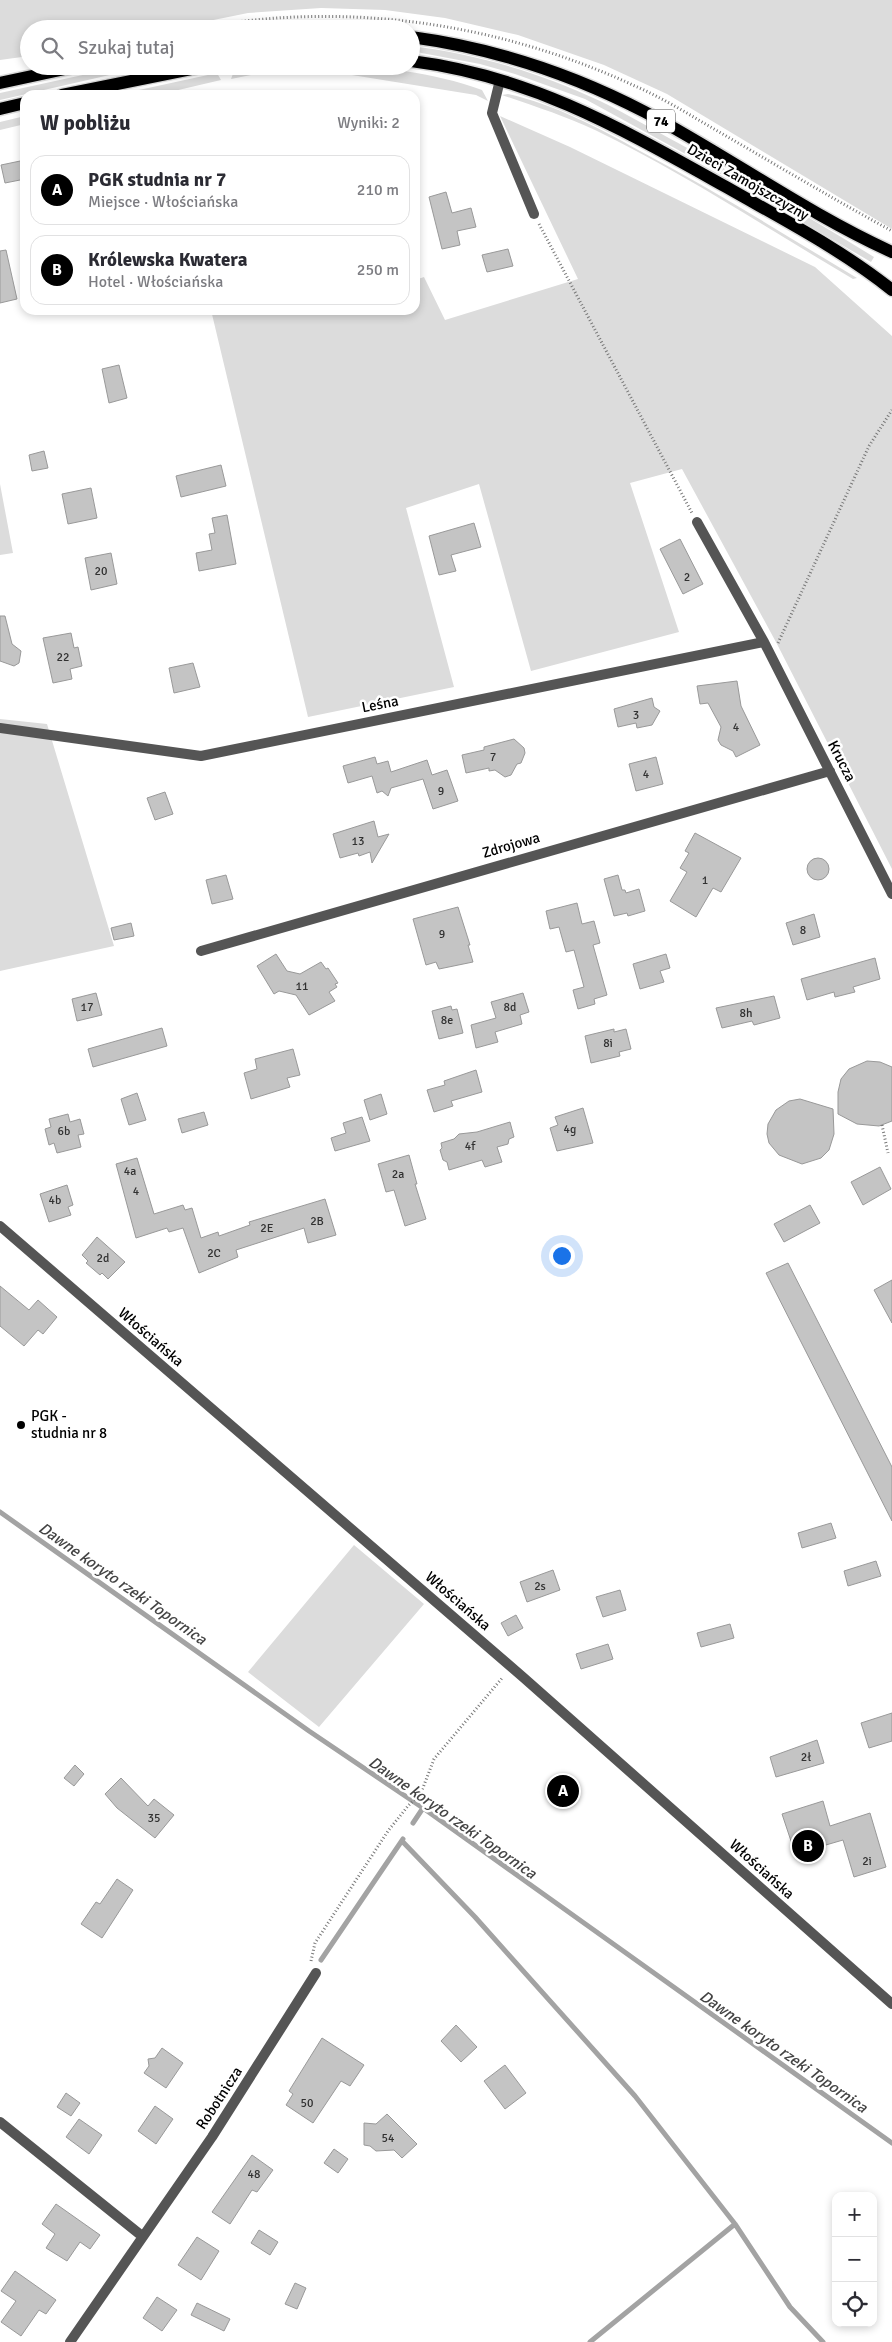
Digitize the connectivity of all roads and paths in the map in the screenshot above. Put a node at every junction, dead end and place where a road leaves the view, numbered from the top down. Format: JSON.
{"nodes":[{"id":1,"x":420,"y":38,"type":"edge"},
{"id":2,"x":420,"y":63,"type":"edge"},
{"id":3,"x":40,"y":75,"type":"edge"},
{"id":4,"x":161,"y":75,"type":"edge"},
{"id":5,"x":500,"y":80,"type":"junction"},
{"id":6,"x":0,"y":84,"type":"edge"},
{"id":7,"x":87,"y":90,"type":"edge"},
{"id":8,"x":20,"y":104,"type":"edge"},
{"id":9,"x":0,"y":108,"type":"edge"},
{"id":10,"x":534,"y":214,"type":"joint"},
{"id":11,"x":892,"y":252,"type":"edge"},
{"id":12,"x":892,"y":290,"type":"edge"},
{"id":13,"x":892,"y":410,"type":"edge"},
{"id":14,"x":697,"y":522,"type":"joint"},
{"id":15,"x":764,"y":642,"type":"junction"},
{"id":16,"x":777,"y":644,"type":"dead end"},
{"id":17,"x":0,"y":728,"type":"edge"},
{"id":18,"x":830,"y":771,"type":"junction"},
{"id":19,"x":892,"y":894,"type":"edge"},
{"id":20,"x":201,"y":951,"type":"dead end"},
{"id":21,"x":882,"y":1125,"type":"dead end"},
{"id":22,"x":888,"y":1153,"type":"dead end"},
{"id":23,"x":0,"y":1226,"type":"edge"},
{"id":24,"x":511,"y":1666,"type":"junction"},
{"id":25,"x":316,"y":1973,"type":"joint"},
{"id":26,"x":892,"y":2004,"type":"edge"},
{"id":27,"x":0,"y":2122,"type":"edge"},
{"id":28,"x":142,"y":2236,"type":"junction"},
{"id":29,"x":70,"y":2342,"type":"edge"}],
"edges":[{"from":1,"to":11,"type":"main road","name":"Dzieci Zamojszczyzny","number":"74"},
{"from":2,"to":5,"type":"main road","name":"Dzieci Zamojszczyzny","number":"74"},
{"from":3,"to":6,"type":"main road"},
{"from":4,"to":7,"type":"main road"},
{"from":5,"to":10,"type":"street"},
{"from":5,"to":12,"type":"main road","name":"Dzieci Zamojszczyzny","number":"74"},
{"from":8,"to":9,"type":"main road"},
{"from":10,"to":14,"type":"path"},
{"from":13,"to":16,"type":"path"},
{"from":14,"to":15,"type":"street","name":"Krucza"},
{"from":15,"to":17,"type":"street","name":"Leśna"},
{"from":15,"to":18,"type":"street","name":"Krucza"},
{"from":18,"to":19,"type":"street","name":"Krucza"},
{"from":18,"to":20,"type":"street","name":"Zdrojowa"},
{"from":21,"to":22,"type":"path"},
{"from":23,"to":24,"type":"street","name":"Włościańska"},
{"from":24,"to":25,"type":"path"},
{"from":24,"to":26,"type":"street","name":"Włościańska"},
{"from":25,"to":28,"type":"street","name":"Robotnicza"},
{"from":27,"to":28,"type":"street"},
{"from":28,"to":29,"type":"street","name":"Robotnicza"}]}
